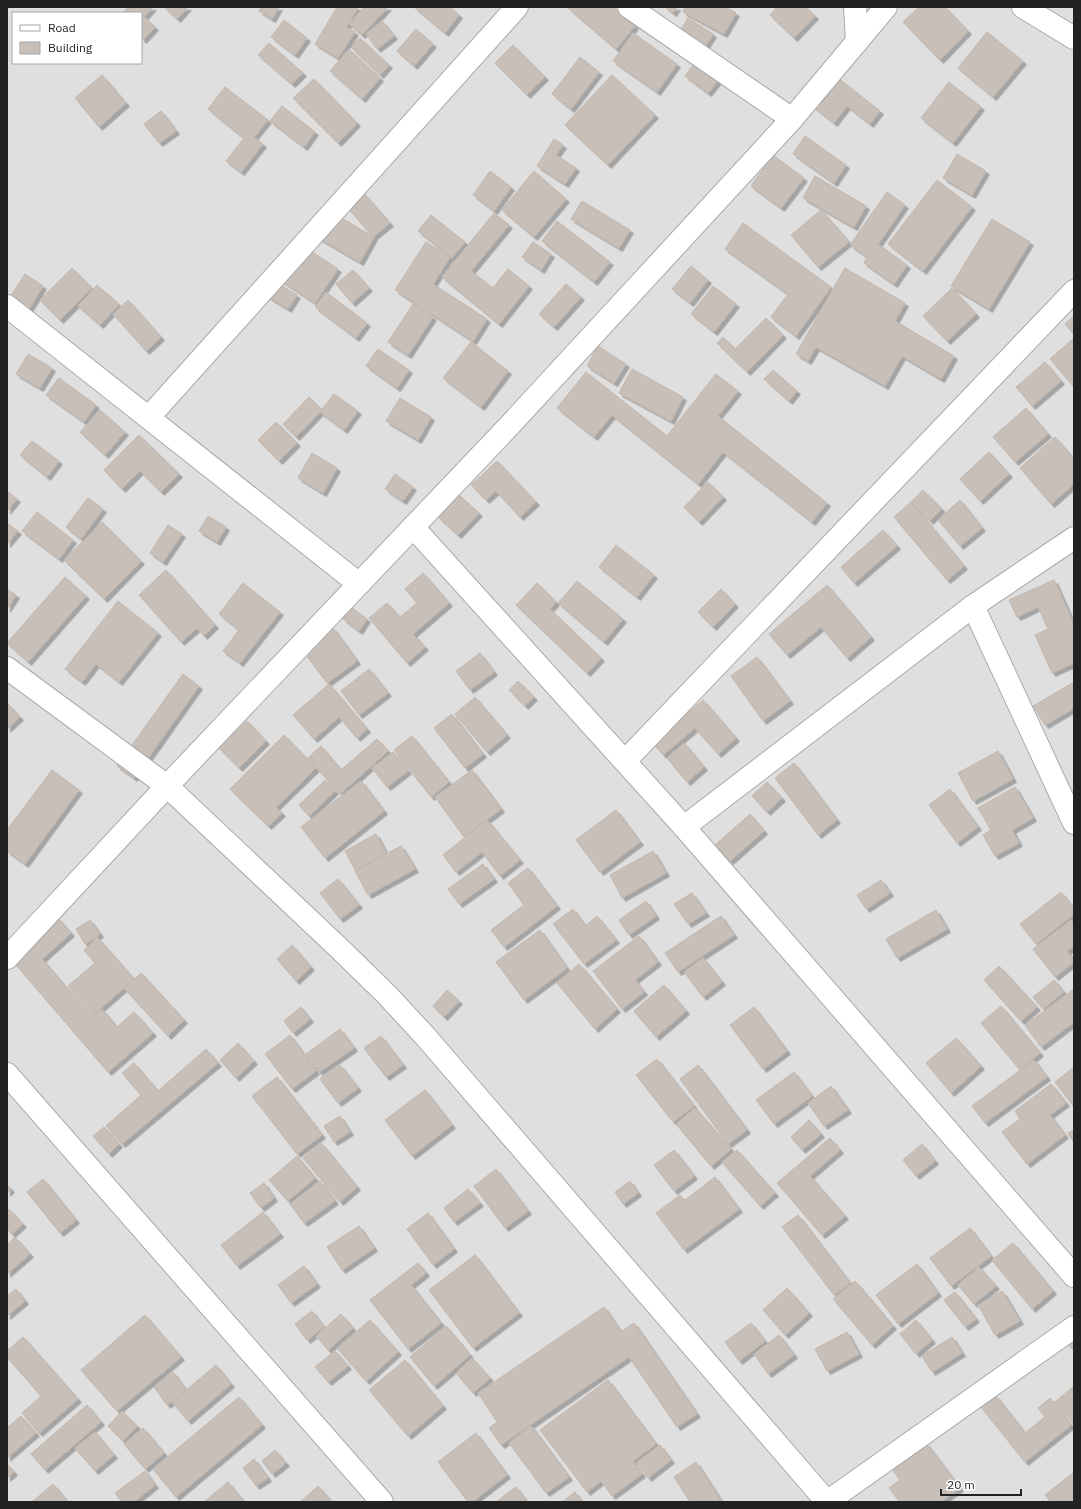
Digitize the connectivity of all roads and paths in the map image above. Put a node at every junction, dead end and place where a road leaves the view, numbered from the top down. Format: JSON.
{"nodes":[{"id":1,"x":517,"y":7,"type":"edge"},
{"id":2,"x":629,"y":7,"type":"edge"},
{"id":3,"x":855,"y":7,"type":"edge"},
{"id":4,"x":886,"y":7,"type":"edge"},
{"id":5,"x":1023,"y":7,"type":"edge"},
{"id":6,"x":1074,"y":38,"type":"edge"},
{"id":7,"x":856,"y":42,"type":"junction"},
{"id":8,"x":792,"y":119,"type":"junction"},
{"id":9,"x":1074,"y":291,"type":"edge"},
{"id":10,"x":7,"y":306,"type":"edge"},
{"id":11,"x":149,"y":417,"type":"junction"},
{"id":12,"x":413,"y":527,"type":"junction"},
{"id":13,"x":1074,"y":538,"type":"edge"},
{"id":14,"x":359,"y":584,"type":"junction"},
{"id":15,"x":973,"y":606,"type":"junction"},
{"id":16,"x":7,"y":668,"type":"edge"},
{"id":17,"x":625,"y":761,"type":"junction"},
{"id":18,"x":167,"y":786,"type":"junction"},
{"id":19,"x":1074,"y":823,"type":"edge"},
{"id":20,"x":684,"y":827,"type":"junction"},
{"id":21,"x":7,"y":958,"type":"edge"},
{"id":22,"x":7,"y":1074,"type":"edge"},
{"id":23,"x":1074,"y":1276,"type":"edge"},
{"id":24,"x":1074,"y":1327,"type":"edge"},
{"id":25,"x":382,"y":1502,"type":"edge"},
{"id":26,"x":827,"y":1502,"type":"edge"}],
"edges":[{"from":1,"to":11,"type":"street"},
{"from":2,"to":8,"type":"street"},
{"from":3,"to":7,"type":"street"},
{"from":4,"to":7,"type":"street"},
{"from":5,"to":6,"type":"street"},
{"from":7,"to":8,"type":"street"},
{"from":8,"to":12,"type":"street"},
{"from":9,"to":17,"type":"street"},
{"from":10,"to":11,"type":"street"},
{"from":11,"to":14,"type":"street"},
{"from":12,"to":14,"type":"street"},
{"from":12,"to":17,"type":"street"},
{"from":13,"to":15,"type":"street"},
{"from":14,"to":18,"type":"street"},
{"from":15,"to":19,"type":"street"},
{"from":15,"to":20,"type":"street"},
{"from":16,"to":18,"type":"street"},
{"from":17,"to":20,"type":"street"},
{"from":18,"to":21,"type":"street"},
{"from":18,"to":26,"type":"street"},
{"from":20,"to":23,"type":"street"},
{"from":22,"to":25,"type":"street"},
{"from":24,"to":26,"type":"street"}]}
